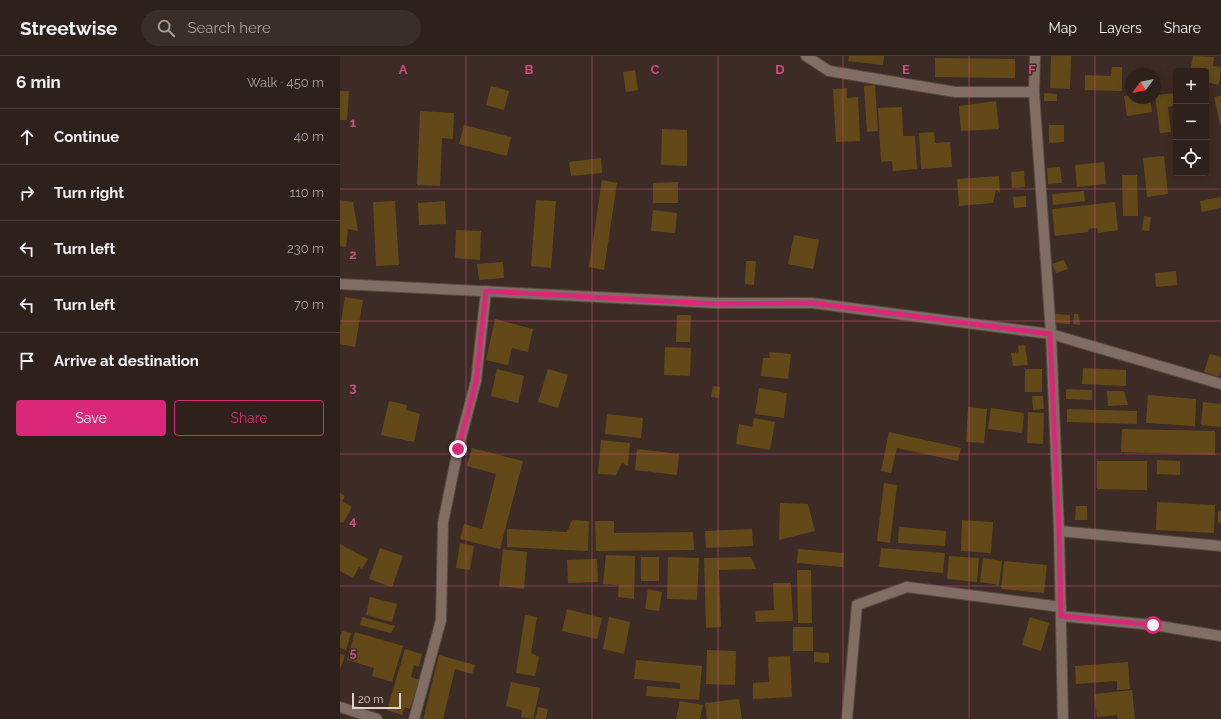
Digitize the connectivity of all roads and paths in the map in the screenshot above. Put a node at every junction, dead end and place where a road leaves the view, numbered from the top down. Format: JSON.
{"nodes":[{"id":1,"x":806,"y":56,"type":"edge"},
{"id":2,"x":1034,"y":56,"type":"edge"},
{"id":3,"x":1034,"y":92,"type":"junction"},
{"id":4,"x":340,"y":284,"type":"edge"},
{"id":5,"x":486,"y":291,"type":"junction"},
{"id":6,"x":1050,"y":334,"type":"junction"},
{"id":7,"x":1221,"y":384,"type":"edge"},
{"id":8,"x":1059,"y":531,"type":"junction"},
{"id":9,"x":1221,"y":546,"type":"edge"},
{"id":10,"x":1061,"y":611,"type":"junction"},
{"id":11,"x":1221,"y":636,"type":"edge"},
{"id":12,"x":340,"y":706,"type":"edge"},
{"id":13,"x":377,"y":719,"type":"edge"},
{"id":14,"x":414,"y":719,"type":"edge"},
{"id":15,"x":847,"y":719,"type":"edge"},
{"id":16,"x":1063,"y":719,"type":"edge"}],
"edges":[{"from":1,"to":3,"type":"street"},
{"from":2,"to":3,"type":"street"},
{"from":3,"to":6,"type":"street"},
{"from":4,"to":5,"type":"street"},
{"from":5,"to":6,"type":"street"},
{"from":5,"to":14,"type":"street"},
{"from":6,"to":7,"type":"street"},
{"from":6,"to":8,"type":"street"},
{"from":8,"to":9,"type":"street"},
{"from":8,"to":10,"type":"street"},
{"from":10,"to":11,"type":"street"},
{"from":10,"to":15,"type":"street"},
{"from":10,"to":16,"type":"street"},
{"from":12,"to":13,"type":"street"}]}
